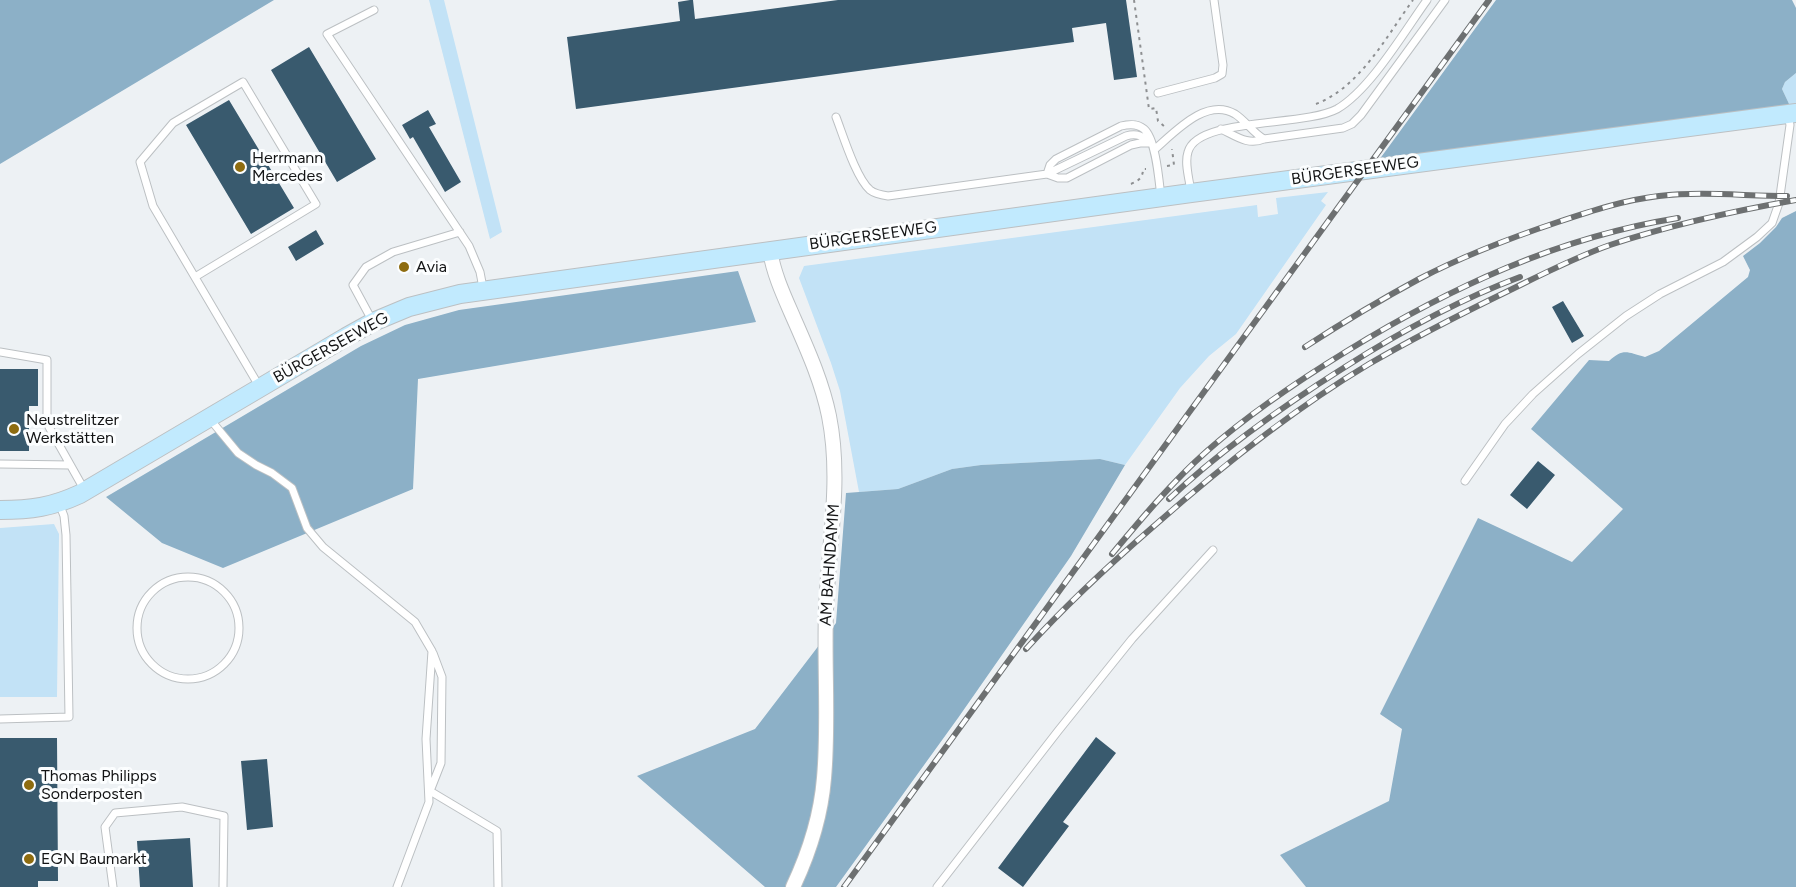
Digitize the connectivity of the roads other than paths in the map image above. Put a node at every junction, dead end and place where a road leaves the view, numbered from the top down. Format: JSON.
{"nodes":[{"id":1,"x":1214,"y":0,"type":"edge"},
{"id":2,"x":1427,"y":0,"type":"edge"},
{"id":3,"x":1445,"y":0,"type":"edge"},
{"id":4,"x":374,"y":10,"type":"dead end"},
{"id":5,"x":1158,"y":93,"type":"dead end"},
{"id":6,"x":1792,"y":113,"type":"edge"},
{"id":7,"x":836,"y":117,"type":"dead end"},
{"id":8,"x":1248,"y":125,"type":"junction"},
{"id":9,"x":1221,"y":129,"type":"junction"},
{"id":10,"x":1264,"y":139,"type":"junction"},
{"id":11,"x":1152,"y":147,"type":"junction"},
{"id":12,"x":1047,"y":174,"type":"junction"},
{"id":13,"x":1191,"y":193,"type":"junction"},
{"id":14,"x":1161,"y":197,"type":"junction"},
{"id":15,"x":460,"y":232,"type":"junction"},
{"id":16,"x":770,"y":251,"type":"junction"},
{"id":17,"x":195,"y":277,"type":"junction"},
{"id":18,"x":483,"y":291,"type":"junction"},
{"id":19,"x":374,"y":322,"type":"junction"},
{"id":20,"x":0,"y":352,"type":"edge"},
{"id":21,"x":260,"y":388,"type":"junction"},
{"id":22,"x":209,"y":418,"type":"junction"},
{"id":23,"x":0,"y":464,"type":"edge"},
{"id":24,"x":70,"y":465,"type":"junction"},
{"id":25,"x":1465,"y":481,"type":"dead end"},
{"id":26,"x":85,"y":491,"type":"junction"},
{"id":27,"x":59,"y":503,"type":"junction"},
{"id":28,"x":0,"y":510,"type":"edge"},
{"id":29,"x":1214,"y":550,"type":"dead end"},
{"id":30,"x":192,"y":576,"type":"joint"},
{"id":31,"x":432,"y":651,"type":"junction"},
{"id":32,"x":0,"y":718,"type":"edge"},
{"id":33,"x":430,"y":791,"type":"junction"},
{"id":34,"x":113,"y":887,"type":"edge"},
{"id":35,"x":223,"y":887,"type":"edge"},
{"id":36,"x":396,"y":887,"type":"edge"},
{"id":37,"x":498,"y":887,"type":"edge"},
{"id":38,"x":793,"y":887,"type":"edge"},
{"id":39,"x":937,"y":887,"type":"edge"}],
"edges":[{"from":1,"to":5,"type":"lane"},
{"from":2,"to":8,"type":"lane"},
{"from":3,"to":10,"type":"lane"},
{"from":4,"to":15,"type":"lane"},
{"from":6,"to":13,"type":"street","name":"BÜRGERSEEWEG"},
{"from":6,"to":25,"type":"lane"},
{"from":7,"to":12,"type":"lane"},
{"from":8,"to":9,"type":"lane"},
{"from":8,"to":10,"type":"lane"},
{"from":8,"to":11,"type":"lane"},
{"from":9,"to":10,"type":"lane"},
{"from":9,"to":13,"type":"lane"},
{"from":11,"to":12,"type":"lane"},
{"from":11,"to":12,"type":"lane"},
{"from":11,"to":14,"type":"lane"},
{"from":13,"to":14,"type":"street","name":"BÜRGERSEEWEG"},
{"from":14,"to":16,"type":"street","name":"BÜRGERSEEWEG"},
{"from":15,"to":18,"type":"lane"},
{"from":15,"to":19,"type":"lane"},
{"from":16,"to":18,"type":"street","name":"BÜRGERSEEWEG"},
{"from":16,"to":38,"type":"street","name":"AM BAHNDAMM"},
{"from":17,"to":17,"type":"lane"},
{"from":17,"to":21,"type":"lane"},
{"from":18,"to":19,"type":"street","name":"BÜRGERSEEWEG"},
{"from":19,"to":21,"type":"street","name":"BÜRGERSEEWEG"},
{"from":20,"to":24,"type":"lane"},
{"from":21,"to":22,"type":"street","name":"BÜRGERSEEWEG"},
{"from":22,"to":26,"type":"street","name":"BÜRGERSEEWEG"},
{"from":22,"to":31,"type":"lane"},
{"from":23,"to":24,"type":"lane"},
{"from":24,"to":26,"type":"lane"},
{"from":26,"to":27,"type":"street","name":"BÜRGERSEEWEG"},
{"from":27,"to":28,"type":"street","name":"BÜRGERSEEWEG"},
{"from":27,"to":32,"type":"lane"},
{"from":29,"to":39,"type":"lane"},
{"from":30,"to":30,"type":"lane"},
{"from":31,"to":33,"type":"lane"},
{"from":31,"to":33,"type":"lane"},
{"from":33,"to":36,"type":"lane"},
{"from":33,"to":37,"type":"lane"},
{"from":34,"to":35,"type":"lane"}]}
